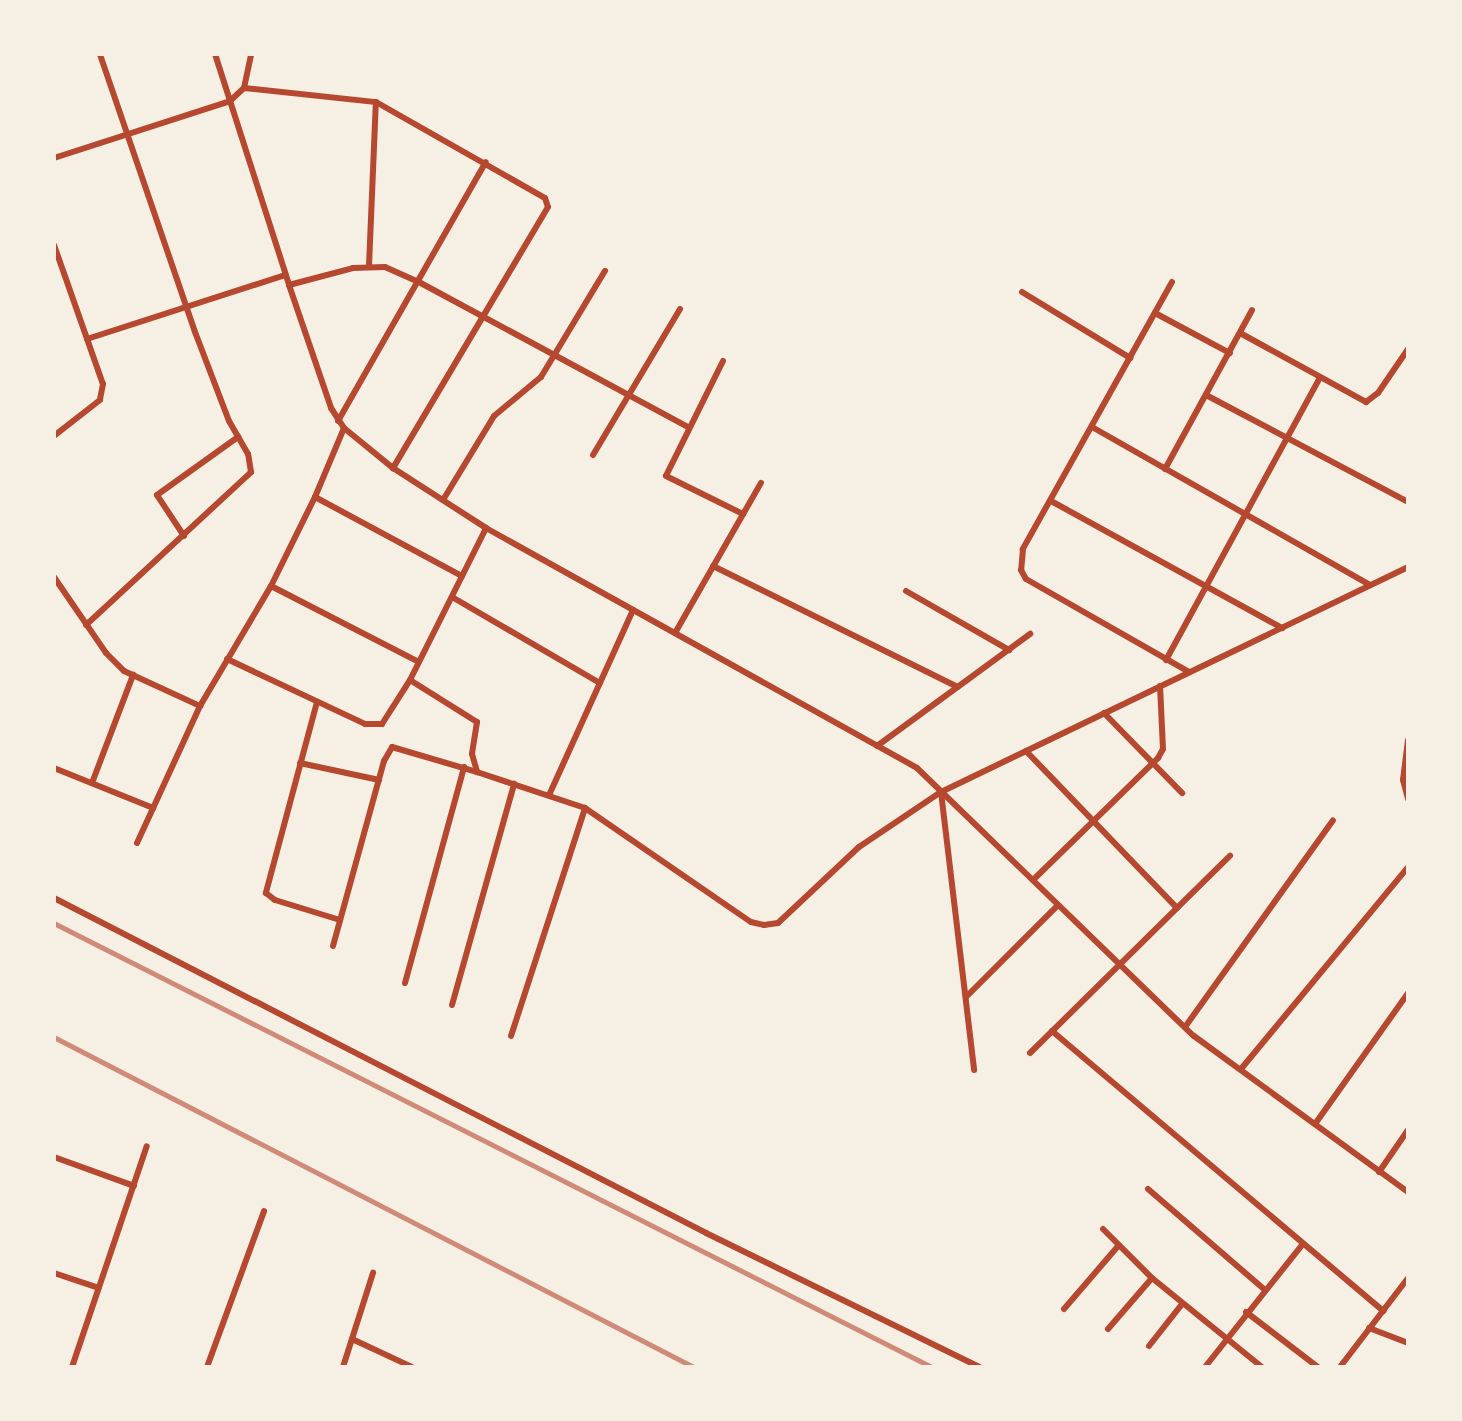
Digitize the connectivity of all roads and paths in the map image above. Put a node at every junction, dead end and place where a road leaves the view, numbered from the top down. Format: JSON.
{"nodes":[{"id":1,"x":100,"y":54,"type":"edge"},
{"id":2,"x":215,"y":54,"type":"edge"},
{"id":3,"x":251,"y":54,"type":"edge"},
{"id":4,"x":244,"y":88,"type":"junction"},
{"id":5,"x":230,"y":101,"type":"junction"},
{"id":6,"x":376,"y":102,"type":"junction"},
{"id":7,"x":127,"y":133,"type":"junction"},
{"id":8,"x":54,"y":158,"type":"edge"},
{"id":9,"x":486,"y":162,"type":"junction"},
{"id":10,"x":54,"y":245,"type":"edge"},
{"id":11,"x":369,"y":266,"type":"junction"},
{"id":12,"x":606,"y":271,"type":"dead end"},
{"id":13,"x":285,"y":275,"type":"junction"},
{"id":14,"x":418,"y":281,"type":"junction"},
{"id":15,"x":1172,"y":282,"type":"dead end"},
{"id":16,"x":289,"y":285,"type":"junction"},
{"id":17,"x":1023,"y":292,"type":"dead end"},
{"id":18,"x":187,"y":306,"type":"junction"},
{"id":19,"x":680,"y":309,"type":"dead end"},
{"id":20,"x":1252,"y":310,"type":"dead end"},
{"id":21,"x":1155,"y":313,"type":"junction"},
{"id":22,"x":484,"y":318,"type":"junction"},
{"id":23,"x":1240,"y":333,"type":"junction"},
{"id":24,"x":87,"y":339,"type":"junction"},
{"id":25,"x":1408,"y":349,"type":"edge"},
{"id":26,"x":1230,"y":353,"type":"junction"},
{"id":27,"x":556,"y":356,"type":"junction"},
{"id":28,"x":1130,"y":358,"type":"junction"},
{"id":29,"x":723,"y":361,"type":"dead end"},
{"id":30,"x":1320,"y":378,"type":"junction"},
{"id":31,"x":626,"y":394,"type":"junction"},
{"id":32,"x":1206,"y":395,"type":"junction"},
{"id":33,"x":338,"y":421,"type":"junction"},
{"id":34,"x":688,"y":427,"type":"junction"},
{"id":35,"x":1092,"y":427,"type":"junction"},
{"id":36,"x":344,"y":428,"type":"junction"},
{"id":37,"x":54,"y":436,"type":"edge"},
{"id":38,"x":238,"y":438,"type":"junction"},
{"id":39,"x":1289,"y":439,"type":"junction"},
{"id":40,"x":593,"y":456,"type":"dead end"},
{"id":41,"x":393,"y":468,"type":"junction"},
{"id":42,"x":1165,"y":469,"type":"junction"},
{"id":43,"x":761,"y":483,"type":"dead end"},
{"id":44,"x":316,"y":497,"type":"junction"},
{"id":45,"x":443,"y":500,"type":"junction"},
{"id":46,"x":1051,"y":501,"type":"junction"},
{"id":47,"x":1408,"y":502,"type":"edge"},
{"id":48,"x":743,"y":514,"type":"junction"},
{"id":49,"x":1247,"y":515,"type":"junction"},
{"id":50,"x":486,"y":528,"type":"junction"},
{"id":51,"x":184,"y":536,"type":"junction"},
{"id":52,"x":713,"y":566,"type":"junction"},
{"id":53,"x":1408,"y":567,"type":"edge"},
{"id":54,"x":462,"y":576,"type":"junction"},
{"id":55,"x":54,"y":577,"type":"edge"},
{"id":56,"x":1370,"y":585,"type":"junction"},
{"id":57,"x":271,"y":586,"type":"junction"},
{"id":58,"x":1209,"y":588,"type":"junction"},
{"id":59,"x":906,"y":591,"type":"dead end"},
{"id":60,"x":452,"y":597,"type":"junction"},
{"id":61,"x":633,"y":610,"type":"junction"},
{"id":62,"x":86,"y":625,"type":"junction"},
{"id":63,"x":1282,"y":628,"type":"junction"},
{"id":64,"x":676,"y":634,"type":"junction"},
{"id":65,"x":1030,"y":634,"type":"dead end"},
{"id":66,"x":1009,"y":650,"type":"junction"},
{"id":67,"x":227,"y":659,"type":"junction"},
{"id":68,"x":1166,"y":660,"type":"junction"},
{"id":69,"x":419,"y":662,"type":"junction"},
{"id":70,"x":1189,"y":673,"type":"junction"},
{"id":71,"x":134,"y":675,"type":"junction"},
{"id":72,"x":410,"y":680,"type":"junction"},
{"id":73,"x":600,"y":683,"type":"junction"},
{"id":74,"x":1160,"y":686,"type":"junction"},
{"id":75,"x":958,"y":687,"type":"junction"},
{"id":76,"x":317,"y":702,"type":"junction"},
{"id":77,"x":201,"y":706,"type":"junction"},
{"id":78,"x":1104,"y":713,"type":"junction"},
{"id":79,"x":1408,"y":740,"type":"edge"},
{"id":80,"x":877,"y":746,"type":"junction"},
{"id":81,"x":1026,"y":751,"type":"junction"},
{"id":82,"x":300,"y":763,"type":"junction"},
{"id":83,"x":1153,"y":763,"type":"junction"},
{"id":84,"x":464,"y":767,"type":"junction"},
{"id":85,"x":54,"y":768,"type":"edge"},
{"id":86,"x":477,"y":772,"type":"junction"},
{"id":87,"x":379,"y":780,"type":"junction"},
{"id":88,"x":92,"y":783,"type":"junction"},
{"id":89,"x":514,"y":784,"type":"junction"},
{"id":90,"x":941,"y":792,"type":"junction"},
{"id":91,"x":550,"y":793,"type":"junction"},
{"id":92,"x":1182,"y":793,"type":"dead end"},
{"id":93,"x":1408,"y":799,"type":"edge"},
{"id":94,"x":153,"y":808,"type":"junction"},
{"id":95,"x":585,"y":808,"type":"junction"},
{"id":96,"x":1333,"y":820,"type":"dead end"},
{"id":97,"x":1094,"y":821,"type":"junction"},
{"id":98,"x":137,"y":843,"type":"dead end"},
{"id":99,"x":1230,"y":856,"type":"dead end"},
{"id":100,"x":1408,"y":867,"type":"edge"},
{"id":101,"x":1033,"y":880,"type":"junction"},
{"id":102,"x":54,"y":898,"type":"edge"},
{"id":103,"x":1058,"y":905,"type":"junction"},
{"id":104,"x":1177,"y":908,"type":"junction"},
{"id":105,"x":340,"y":920,"type":"junction"},
{"id":106,"x":333,"y":946,"type":"dead end"},
{"id":107,"x":1120,"y":964,"type":"junction"},
{"id":108,"x":405,"y":983,"type":"dead end"},
{"id":109,"x":1408,"y":993,"type":"edge"},
{"id":110,"x":966,"y":997,"type":"junction"},
{"id":111,"x":452,"y":1005,"type":"dead end"},
{"id":112,"x":1185,"y":1027,"type":"junction"},
{"id":113,"x":1052,"y":1031,"type":"junction"},
{"id":114,"x":511,"y":1036,"type":"dead end"},
{"id":115,"x":1030,"y":1053,"type":"dead end"},
{"id":116,"x":1241,"y":1069,"type":"junction"},
{"id":117,"x":974,"y":1070,"type":"dead end"},
{"id":118,"x":1315,"y":1124,"type":"junction"},
{"id":119,"x":1408,"y":1130,"type":"edge"},
{"id":120,"x":147,"y":1146,"type":"dead end"},
{"id":121,"x":54,"y":1157,"type":"edge"},
{"id":122,"x":1379,"y":1172,"type":"junction"},
{"id":123,"x":134,"y":1186,"type":"junction"},
{"id":124,"x":1148,"y":1189,"type":"dead end"},
{"id":125,"x":1408,"y":1192,"type":"edge"},
{"id":126,"x":264,"y":1211,"type":"dead end"},
{"id":127,"x":1103,"y":1229,"type":"dead end"},
{"id":128,"x":1303,"y":1244,"type":"junction"},
{"id":129,"x":1119,"y":1245,"type":"junction"},
{"id":130,"x":54,"y":1273,"type":"edge"},
{"id":131,"x":373,"y":1273,"type":"dead end"},
{"id":132,"x":1152,"y":1278,"type":"junction"},
{"id":133,"x":1408,"y":1278,"type":"edge"},
{"id":134,"x":99,"y":1288,"type":"junction"},
{"id":135,"x":1265,"y":1290,"type":"junction"},
{"id":136,"x":1182,"y":1304,"type":"junction"},
{"id":137,"x":1064,"y":1309,"type":"dead end"},
{"id":138,"x":1382,"y":1311,"type":"junction"},
{"id":139,"x":1246,"y":1312,"type":"junction"},
{"id":140,"x":1369,"y":1328,"type":"junction"},
{"id":141,"x":1108,"y":1329,"type":"dead end"},
{"id":142,"x":352,"y":1339,"type":"junction"},
{"id":143,"x":1224,"y":1339,"type":"junction"},
{"id":144,"x":1408,"y":1343,"type":"edge"},
{"id":145,"x":1149,"y":1346,"type":"dead end"},
{"id":146,"x":72,"y":1367,"type":"edge"},
{"id":147,"x":207,"y":1367,"type":"edge"},
{"id":148,"x":343,"y":1367,"type":"edge"},
{"id":149,"x":412,"y":1367,"type":"edge"},
{"id":150,"x":980,"y":1367,"type":"edge"},
{"id":151,"x":1205,"y":1367,"type":"edge"},
{"id":152,"x":1262,"y":1367,"type":"edge"},
{"id":153,"x":1318,"y":1367,"type":"edge"},
{"id":154,"x":1340,"y":1367,"type":"edge"}],
"edges":[{"from":1,"to":7,"type":"street"},
{"from":2,"to":5,"type":"street"},
{"from":3,"to":4,"type":"street"},
{"from":4,"to":5,"type":"street"},
{"from":4,"to":6,"type":"street"},
{"from":5,"to":7,"type":"street"},
{"from":5,"to":13,"type":"street"},
{"from":6,"to":9,"type":"street"},
{"from":6,"to":11,"type":"street"},
{"from":7,"to":8,"type":"street"},
{"from":7,"to":18,"type":"street"},
{"from":9,"to":14,"type":"street"},
{"from":9,"to":22,"type":"street"},
{"from":10,"to":24,"type":"street"},
{"from":11,"to":14,"type":"street"},
{"from":11,"to":16,"type":"street"},
{"from":12,"to":27,"type":"street"},
{"from":13,"to":16,"type":"street"},
{"from":13,"to":18,"type":"street"},
{"from":14,"to":22,"type":"street"},
{"from":14,"to":33,"type":"street"},
{"from":15,"to":21,"type":"street"},
{"from":16,"to":33,"type":"street"},
{"from":17,"to":28,"type":"street"},
{"from":18,"to":24,"type":"street"},
{"from":18,"to":38,"type":"street"},
{"from":19,"to":31,"type":"street"},
{"from":20,"to":23,"type":"street"},
{"from":21,"to":26,"type":"street"},
{"from":21,"to":28,"type":"street"},
{"from":22,"to":27,"type":"street"},
{"from":22,"to":41,"type":"street"},
{"from":23,"to":26,"type":"street"},
{"from":23,"to":30,"type":"street"},
{"from":24,"to":37,"type":"street"},
{"from":25,"to":30,"type":"street"},
{"from":26,"to":32,"type":"street"},
{"from":27,"to":31,"type":"street"},
{"from":27,"to":45,"type":"street"},
{"from":28,"to":35,"type":"street"},
{"from":29,"to":34,"type":"street"},
{"from":30,"to":39,"type":"street"},
{"from":31,"to":34,"type":"street"},
{"from":31,"to":40,"type":"street"},
{"from":32,"to":39,"type":"street"},
{"from":32,"to":42,"type":"street"},
{"from":33,"to":36,"type":"street"},
{"from":34,"to":48,"type":"street"},
{"from":35,"to":42,"type":"street"},
{"from":35,"to":46,"type":"street"},
{"from":36,"to":41,"type":"street"},
{"from":36,"to":44,"type":"street"},
{"from":38,"to":51,"type":"street"},
{"from":38,"to":51,"type":"street"},
{"from":39,"to":47,"type":"street"},
{"from":39,"to":49,"type":"street"},
{"from":41,"to":45,"type":"street"},
{"from":42,"to":49,"type":"street"},
{"from":43,"to":48,"type":"street"},
{"from":44,"to":54,"type":"street"},
{"from":44,"to":57,"type":"street"},
{"from":45,"to":50,"type":"street"},
{"from":46,"to":58,"type":"street"},
{"from":46,"to":68,"type":"street"},
{"from":48,"to":52,"type":"street"},
{"from":49,"to":56,"type":"street"},
{"from":49,"to":58,"type":"street"},
{"from":50,"to":54,"type":"street"},
{"from":50,"to":61,"type":"street"},
{"from":51,"to":62,"type":"street"},
{"from":52,"to":64,"type":"street"},
{"from":52,"to":75,"type":"street"},
{"from":53,"to":56,"type":"street"},
{"from":54,"to":60,"type":"street"},
{"from":55,"to":62,"type":"street"},
{"from":56,"to":63,"type":"street"},
{"from":57,"to":67,"type":"street"},
{"from":57,"to":69,"type":"street"},
{"from":58,"to":63,"type":"street"},
{"from":58,"to":68,"type":"street"},
{"from":59,"to":66,"type":"street"},
{"from":60,"to":69,"type":"street"},
{"from":60,"to":73,"type":"street"},
{"from":61,"to":64,"type":"street"},
{"from":61,"to":73,"type":"street"},
{"from":62,"to":71,"type":"street"},
{"from":63,"to":70,"type":"street"},
{"from":64,"to":80,"type":"street"},
{"from":65,"to":66,"type":"street"},
{"from":66,"to":75,"type":"street"},
{"from":67,"to":76,"type":"street"},
{"from":67,"to":77,"type":"street"},
{"from":68,"to":70,"type":"street"},
{"from":69,"to":72,"type":"street"},
{"from":70,"to":74,"type":"street"},
{"from":71,"to":77,"type":"street"},
{"from":71,"to":88,"type":"street"},
{"from":72,"to":76,"type":"street"},
{"from":72,"to":86,"type":"street"},
{"from":73,"to":91,"type":"street"},
{"from":74,"to":78,"type":"street"},
{"from":74,"to":83,"type":"street"},
{"from":75,"to":80,"type":"street"},
{"from":76,"to":82,"type":"street"},
{"from":77,"to":94,"type":"street"},
{"from":78,"to":81,"type":"street"},
{"from":78,"to":83,"type":"street"},
{"from":79,"to":93,"type":"street"},
{"from":80,"to":90,"type":"street"},
{"from":81,"to":90,"type":"street"},
{"from":81,"to":97,"type":"street"},
{"from":82,"to":87,"type":"street"},
{"from":82,"to":105,"type":"street"},
{"from":83,"to":92,"type":"street"},
{"from":83,"to":97,"type":"street"},
{"from":84,"to":86,"type":"street"},
{"from":84,"to":87,"type":"street"},
{"from":84,"to":108,"type":"street"},
{"from":85,"to":88,"type":"street"},
{"from":86,"to":89,"type":"street"},
{"from":87,"to":105,"type":"street"},
{"from":88,"to":94,"type":"street"},
{"from":89,"to":91,"type":"street"},
{"from":89,"to":111,"type":"street"},
{"from":90,"to":95,"type":"street"},
{"from":90,"to":101,"type":"street"},
{"from":90,"to":110,"type":"street"},
{"from":91,"to":95,"type":"street"},
{"from":94,"to":98,"type":"street"},
{"from":95,"to":114,"type":"street"},
{"from":96,"to":112,"type":"street"},
{"from":97,"to":101,"type":"street"},
{"from":97,"to":104,"type":"street"},
{"from":99,"to":104,"type":"street"},
{"from":100,"to":116,"type":"street"},
{"from":101,"to":103,"type":"street"},
{"from":102,"to":150,"type":"street"},
{"from":103,"to":107,"type":"street"},
{"from":103,"to":110,"type":"street"},
{"from":104,"to":107,"type":"street"},
{"from":105,"to":106,"type":"street"},
{"from":107,"to":112,"type":"street"},
{"from":107,"to":113,"type":"street"},
{"from":109,"to":118,"type":"street"},
{"from":110,"to":117,"type":"street"},
{"from":112,"to":116,"type":"street"},
{"from":113,"to":115,"type":"street"},
{"from":113,"to":128,"type":"street"},
{"from":116,"to":118,"type":"street"},
{"from":118,"to":122,"type":"street"},
{"from":119,"to":122,"type":"street"},
{"from":120,"to":123,"type":"street"},
{"from":121,"to":123,"type":"street"},
{"from":122,"to":125,"type":"street"},
{"from":123,"to":134,"type":"street"},
{"from":124,"to":135,"type":"street"},
{"from":126,"to":147,"type":"street"},
{"from":127,"to":129,"type":"street"},
{"from":128,"to":135,"type":"street"},
{"from":128,"to":138,"type":"street"},
{"from":129,"to":132,"type":"street"},
{"from":129,"to":137,"type":"street"},
{"from":130,"to":134,"type":"street"},
{"from":131,"to":142,"type":"street"},
{"from":132,"to":136,"type":"street"},
{"from":132,"to":141,"type":"street"},
{"from":133,"to":138,"type":"street"},
{"from":134,"to":146,"type":"street"},
{"from":135,"to":139,"type":"street"},
{"from":136,"to":143,"type":"street"},
{"from":136,"to":145,"type":"street"},
{"from":138,"to":140,"type":"street"},
{"from":139,"to":143,"type":"street"},
{"from":139,"to":153,"type":"street"},
{"from":140,"to":144,"type":"street"},
{"from":140,"to":154,"type":"street"},
{"from":142,"to":148,"type":"street"},
{"from":142,"to":149,"type":"street"},
{"from":143,"to":151,"type":"street"},
{"from":143,"to":152,"type":"street"}]}
